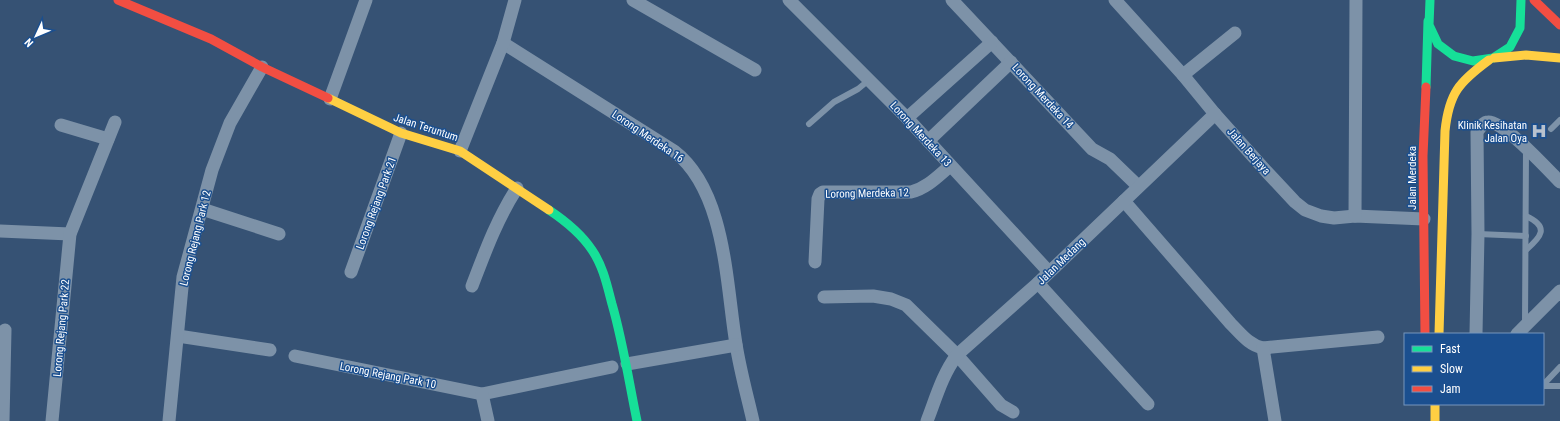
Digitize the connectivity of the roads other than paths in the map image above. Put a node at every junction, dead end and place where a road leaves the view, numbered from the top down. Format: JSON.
{"nodes":[{"id":1,"x":118,"y":0,"type":"edge"},
{"id":2,"x":366,"y":0,"type":"edge"},
{"id":3,"x":515,"y":0,"type":"edge"},
{"id":4,"x":633,"y":0,"type":"edge"},
{"id":5,"x":789,"y":0,"type":"edge"},
{"id":6,"x":952,"y":0,"type":"edge"},
{"id":7,"x":1115,"y":0,"type":"edge"},
{"id":8,"x":1356,"y":0,"type":"edge"},
{"id":9,"x":1430,"y":0,"type":"edge"},
{"id":10,"x":1521,"y":0,"type":"edge"},
{"id":11,"x":1534,"y":0,"type":"edge"},
{"id":12,"x":1428,"y":21,"type":"junction"},
{"id":13,"x":1560,"y":25,"type":"edge"},
{"id":14,"x":1235,"y":33,"type":"dead end"},
{"id":15,"x":992,"y":42,"type":"junction"},
{"id":16,"x":503,"y":43,"type":"junction"},
{"id":17,"x":1560,"y":58,"type":"edge"},
{"id":18,"x":1492,"y":59,"type":"junction"},
{"id":19,"x":1012,"y":62,"type":"junction"},
{"id":20,"x":262,"y":67,"type":"junction"},
{"id":21,"x":754,"y":70,"type":"dead end"},
{"id":22,"x":1183,"y":75,"type":"junction"},
{"id":23,"x":869,"y":80,"type":"junction"},
{"id":24,"x":330,"y":99,"type":"junction"},
{"id":25,"x":1215,"y":114,"type":"junction"},
{"id":26,"x":907,"y":118,"type":"junction"},
{"id":27,"x":1560,"y":120,"type":"edge"},
{"id":28,"x":115,"y":122,"type":"dead end"},
{"id":29,"x":809,"y":124,"type":"dead end"},
{"id":30,"x":61,"y":125,"type":"dead end"},
{"id":31,"x":1551,"y":129,"type":"dead end"},
{"id":32,"x":401,"y":133,"type":"junction"},
{"id":33,"x":108,"y":139,"type":"junction"},
{"id":34,"x":928,"y":141,"type":"junction"},
{"id":35,"x":1526,"y":147,"type":"junction"},
{"id":36,"x":460,"y":151,"type":"junction"},
{"id":37,"x":950,"y":166,"type":"junction"},
{"id":38,"x":1560,"y":182,"type":"edge"},
{"id":39,"x":1138,"y":186,"type":"junction"},
{"id":40,"x":517,"y":188,"type":"junction"},
{"id":41,"x":1124,"y":201,"type":"junction"},
{"id":42,"x":202,"y":209,"type":"junction"},
{"id":43,"x":1355,"y":216,"type":"junction"},
{"id":44,"x":1526,"y":216,"type":"junction"},
{"id":45,"x":1424,"y":219,"type":"junction"},
{"id":46,"x":0,"y":231,"type":"edge"},
{"id":47,"x":70,"y":234,"type":"junction"},
{"id":48,"x":279,"y":234,"type":"dead end"},
{"id":49,"x":1478,"y":234,"type":"junction"},
{"id":50,"x":1526,"y":236,"type":"junction"},
{"id":51,"x":1526,"y":250,"type":"junction"},
{"id":52,"x":815,"y":262,"type":"dead end"},
{"id":53,"x":351,"y":272,"type":"dead end"},
{"id":54,"x":1049,"y":272,"type":"junction"},
{"id":55,"x":1038,"y":283,"type":"junction"},
{"id":56,"x":472,"y":286,"type":"dead end"},
{"id":57,"x":1560,"y":291,"type":"edge"},
{"id":58,"x":824,"y":297,"type":"dead end"},
{"id":59,"x":5,"y":330,"type":"dead end"},
{"id":60,"x":1521,"y":330,"type":"edge"},
{"id":61,"x":1425,"y":333,"type":"edge"},
{"id":62,"x":1439,"y":333,"type":"edge"},
{"id":63,"x":1476,"y":333,"type":"edge"},
{"id":64,"x":178,"y":336,"type":"junction"},
{"id":65,"x":1378,"y":337,"type":"dead end"},
{"id":66,"x":736,"y":345,"type":"junction"},
{"id":67,"x":1263,"y":348,"type":"junction"},
{"id":68,"x":270,"y":350,"type":"dead end"},
{"id":69,"x":956,"y":355,"type":"junction"},
{"id":70,"x":295,"y":356,"type":"dead end"},
{"id":71,"x":627,"y":364,"type":"junction"},
{"id":72,"x":612,"y":366,"type":"dead end"},
{"id":73,"x":1560,"y":367,"type":"edge"},
{"id":74,"x":1544,"y":384,"type":"edge"},
{"id":75,"x":1544,"y":385,"type":"edge"},
{"id":76,"x":1560,"y":386,"type":"edge"},
{"id":77,"x":482,"y":394,"type":"junction"},
{"id":78,"x":1148,"y":404,"type":"dead end"},
{"id":79,"x":1436,"y":405,"type":"edge"},
{"id":80,"x":1013,"y":412,"type":"dead end"},
{"id":81,"x":3,"y":421,"type":"edge"},
{"id":82,"x":52,"y":421,"type":"edge"},
{"id":83,"x":168,"y":421,"type":"edge"},
{"id":84,"x":488,"y":421,"type":"edge"},
{"id":85,"x":637,"y":421,"type":"edge"},
{"id":86,"x":753,"y":421,"type":"edge"},
{"id":87,"x":927,"y":421,"type":"edge"},
{"id":88,"x":1275,"y":421,"type":"edge"},
{"id":89,"x":1435,"y":421,"type":"edge"}],
"edges":[{"from":1,"to":20,"type":"main road","name":"Jalan Teruntum"},
{"from":2,"to":24,"type":"street"},
{"from":3,"to":16,"type":"street"},
{"from":4,"to":21,"type":"street"},
{"from":5,"to":23,"type":"street","name":"Lorong Merdeka 13"},
{"from":6,"to":15,"type":"street","name":"Lorong Merdeka 14"},
{"from":7,"to":22,"type":"street","name":"Jalan Berjaya"},
{"from":8,"to":43,"type":"street"},
{"from":9,"to":12,"type":"main road","name":"Jalan Merdeka"},
{"from":10,"to":18,"type":"main road"},
{"from":11,"to":13,"type":"main road"},
{"from":12,"to":18,"type":"main road"},
{"from":12,"to":45,"type":"main road","name":"Jalan Merdeka"},
{"from":14,"to":22,"type":"street"},
{"from":15,"to":19,"type":"street","name":"Lorong Merdeka 14"},
{"from":15,"to":26,"type":"street"},
{"from":16,"to":36,"type":"street"},
{"from":16,"to":66,"type":"street","name":"Lorong Merdeka 16"},
{"from":17,"to":18,"type":"main road"},
{"from":18,"to":62,"type":"main road"},
{"from":19,"to":34,"type":"street"},
{"from":19,"to":39,"type":"street","name":"Lorong Merdeka 14"},
{"from":20,"to":24,"type":"main road","name":"Jalan Teruntum"},
{"from":20,"to":42,"type":"street","name":"Lorong Rejang Park 12"},
{"from":22,"to":25,"type":"street","name":"Jalan Berjaya"},
{"from":23,"to":26,"type":"street","name":"Lorong Merdeka 13"},
{"from":23,"to":29,"type":"lane"},
{"from":24,"to":32,"type":"main road","name":"Jalan Teruntum"},
{"from":25,"to":39,"type":"street","name":"Jalan Medang"},
{"from":25,"to":43,"type":"street","name":"Jalan Berjaya"},
{"from":26,"to":34,"type":"street","name":"Lorong Merdeka 13"},
{"from":27,"to":31,"type":"lane"},
{"from":28,"to":33,"type":"street","name":"Lorong Rejang Park 22"},
{"from":30,"to":33,"type":"street"},
{"from":32,"to":36,"type":"main road","name":"Jalan Teruntum"},
{"from":32,"to":53,"type":"street","name":"Lorong Rejang Park 21"},
{"from":33,"to":47,"type":"street","name":"Lorong Rejang Park 22"},
{"from":34,"to":37,"type":"street","name":"Lorong Merdeka 13"},
{"from":35,"to":38,"type":"street"},
{"from":35,"to":44,"type":"lane"},
{"from":35,"to":49,"type":"street"},
{"from":36,"to":40,"type":"main road","name":"Jalan Teruntum"},
{"from":37,"to":52,"type":"street","name":"Lorong Merdeka 12"},
{"from":37,"to":54,"type":"street","name":"Lorong Merdeka 13"},
{"from":39,"to":41,"type":"street","name":"Jalan Medang"},
{"from":40,"to":56,"type":"street"},
{"from":40,"to":71,"type":"main road","name":"Jalan Teruntum"},
{"from":41,"to":54,"type":"street","name":"Jalan Medang"},
{"from":41,"to":67,"type":"street"},
{"from":42,"to":48,"type":"street"},
{"from":42,"to":64,"type":"street","name":"Lorong Rejang Park 12"},
{"from":43,"to":45,"type":"street","name":"Jalan Berjaya"},
{"from":44,"to":50,"type":"lane"},
{"from":44,"to":51,"type":"lane"},
{"from":45,"to":61,"type":"main road","name":"Jalan Merdeka"},
{"from":46,"to":47,"type":"street"},
{"from":47,"to":82,"type":"street","name":"Lorong Rejang Park 22"},
{"from":49,"to":50,"type":"lane"},
{"from":49,"to":63,"type":"street"},
{"from":50,"to":51,"type":"lane"},
{"from":51,"to":60,"type":"lane"},
{"from":54,"to":55,"type":"street","name":"Jalan Medang"},
{"from":55,"to":69,"type":"street","name":"Jalan Medang"},
{"from":55,"to":78,"type":"street"},
{"from":57,"to":60,"type":"street"},
{"from":58,"to":69,"type":"street"},
{"from":59,"to":81,"type":"street"},
{"from":64,"to":68,"type":"street"},
{"from":64,"to":83,"type":"street","name":"Lorong Rejang Park 12"},
{"from":65,"to":67,"type":"street"},
{"from":66,"to":71,"type":"street"},
{"from":66,"to":86,"type":"street","name":"Lorong Merdeka 16"},
{"from":67,"to":88,"type":"street"},
{"from":69,"to":80,"type":"street"},
{"from":69,"to":87,"type":"street","name":"Jalan Medang"},
{"from":70,"to":77,"type":"street","name":"Lorong Rejang Park 10"},
{"from":71,"to":85,"type":"main road","name":"Jalan Teruntum"},
{"from":72,"to":77,"type":"street","name":"Lorong Rejang Park 10"},
{"from":73,"to":74,"type":"lane"},
{"from":75,"to":76,"type":"lane"},
{"from":77,"to":84,"type":"street"},
{"from":79,"to":89,"type":"main road"}]}
